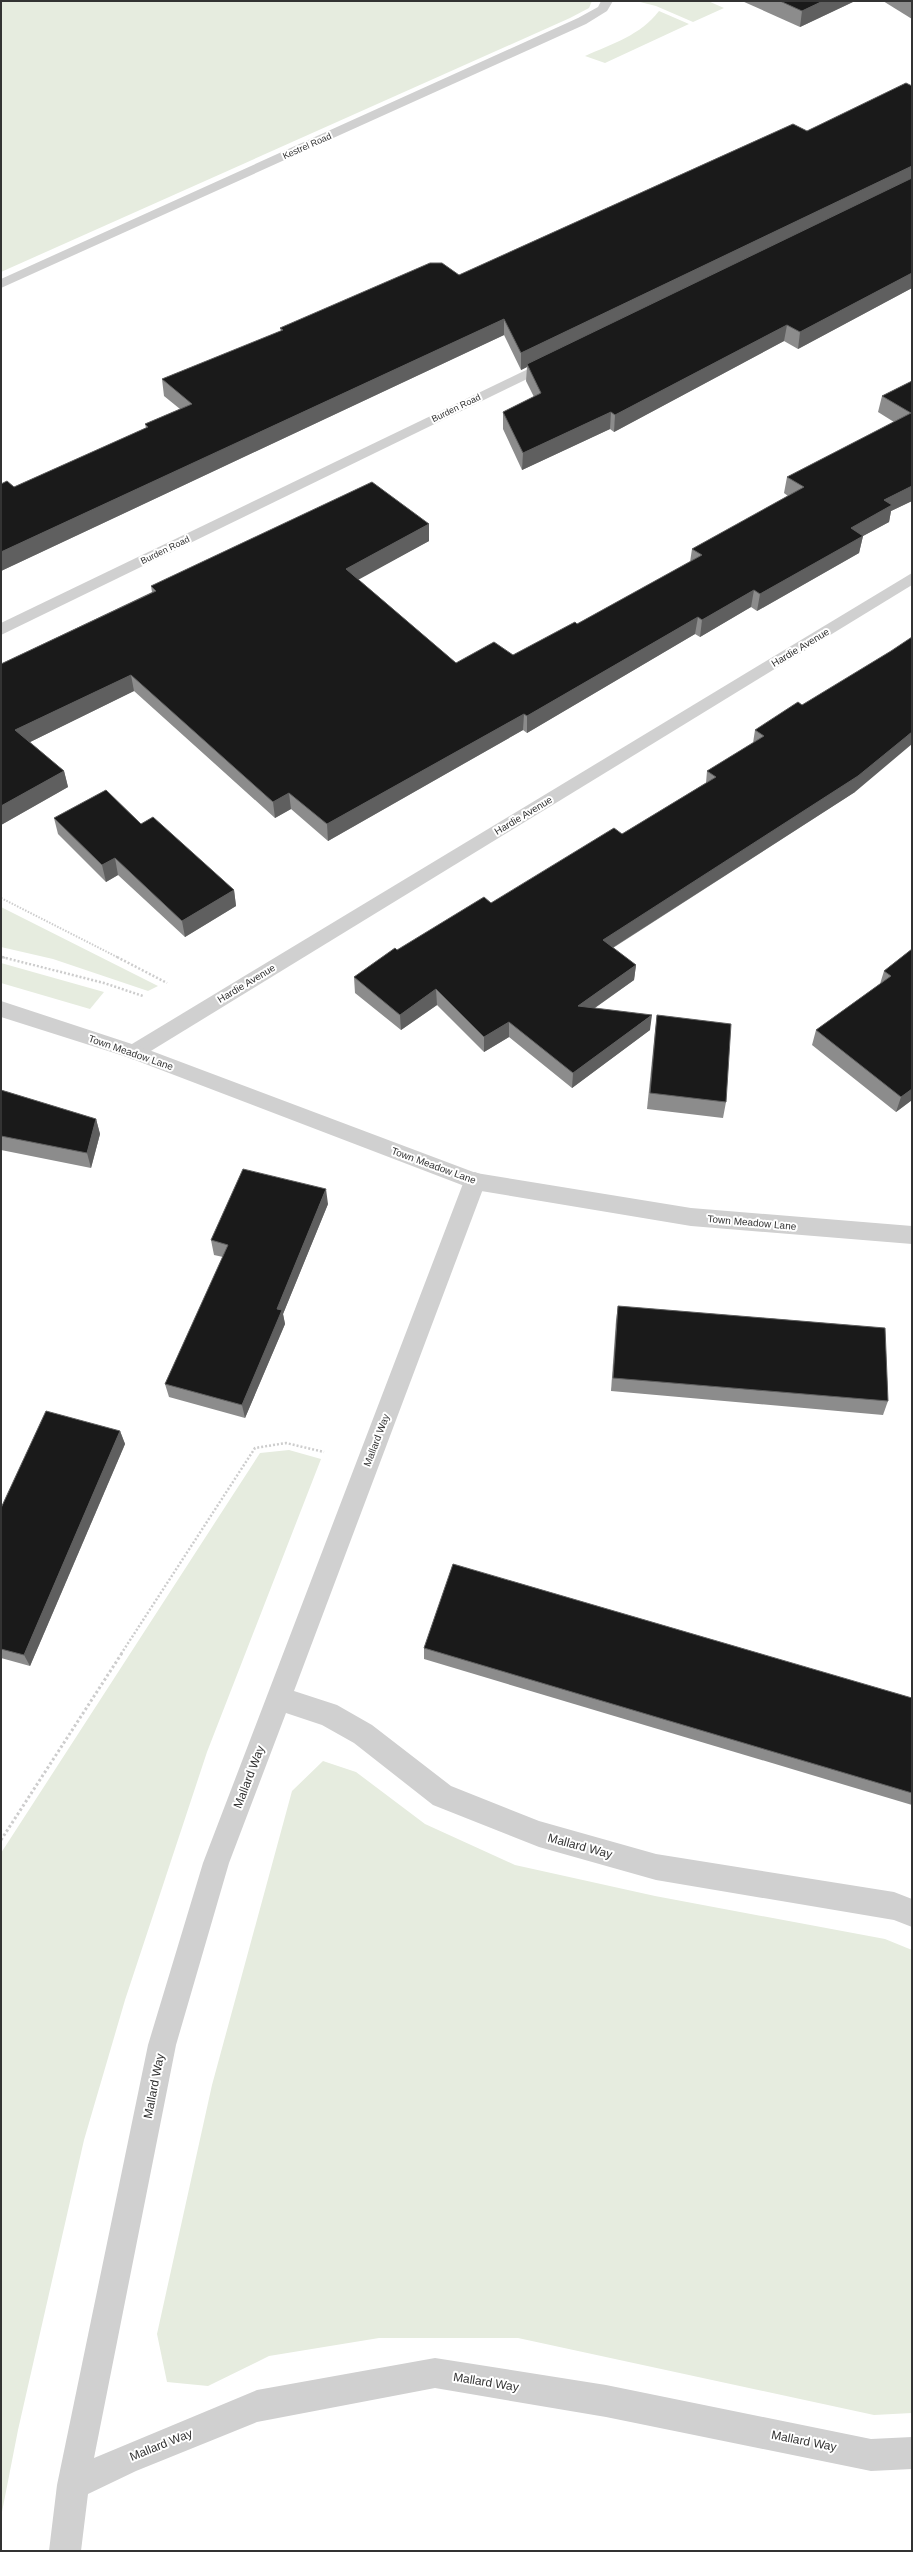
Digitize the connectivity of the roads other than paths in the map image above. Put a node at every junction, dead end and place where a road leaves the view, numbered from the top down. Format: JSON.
{"nodes":[{"id":1,"x":607,"y":1,"type":"edge"},
{"id":2,"x":1,"y":284,"type":"edge"},
{"id":3,"x":568,"y":354,"type":"edge"},
{"id":4,"x":912,"y":578,"type":"edge"},
{"id":5,"x":1,"y":630,"type":"edge"},
{"id":6,"x":1,"y":1009,"type":"edge"},
{"id":7,"x":134,"y":1052,"type":"junction"},
{"id":8,"x":475,"y":1181,"type":"junction"},
{"id":9,"x":912,"y":1235,"type":"edge"},
{"id":10,"x":278,"y":1699,"type":"junction"},
{"id":11,"x":912,"y":1913,"type":"edge"},
{"id":12,"x":912,"y":2453,"type":"edge"},
{"id":13,"x":73,"y":2485,"type":"junction"},
{"id":14,"x":65,"y":2551,"type":"edge"}],
"edges":[{"from":1,"to":2,"type":"street","name":"Kestrel Road"},
{"from":3,"to":5,"type":"street","name":"Burden Road"},
{"from":4,"to":7,"type":"street","name":"Hardie Avenue"},
{"from":6,"to":7,"type":"street","name":"Town Meadow Lane"},
{"from":7,"to":8,"type":"street","name":"Town Meadow Lane"},
{"from":8,"to":9,"type":"street","name":"Town Meadow Lane"},
{"from":8,"to":10,"type":"street","name":"Mallard Way"},
{"from":10,"to":11,"type":"street","name":"Mallard Way"},
{"from":10,"to":13,"type":"street","name":"Mallard Way"},
{"from":12,"to":13,"type":"street","name":"Mallard Way"},
{"from":13,"to":14,"type":"street","name":"Mallard Way"}]}
